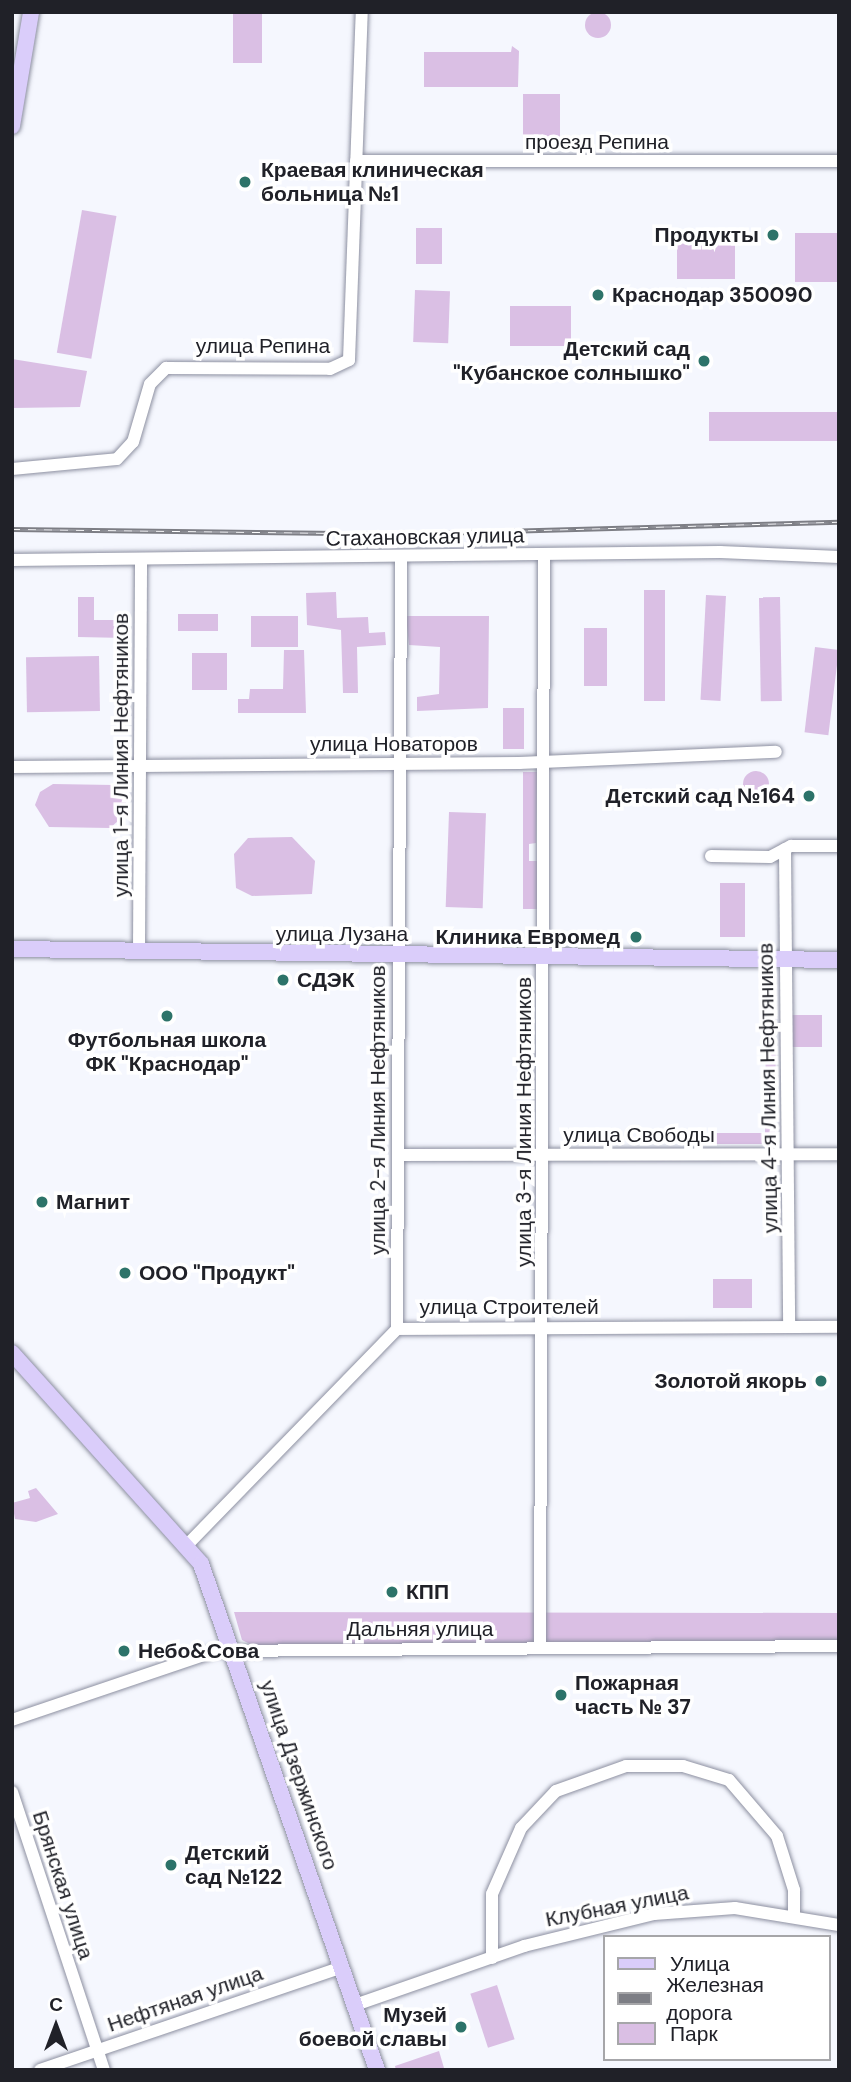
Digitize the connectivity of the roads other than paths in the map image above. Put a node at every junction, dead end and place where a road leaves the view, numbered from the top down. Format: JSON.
{"nodes":[{"id":1,"x":21,"y":12,"type":"edge"},
{"id":2,"x":32,"y":12,"type":"edge"},
{"id":3,"x":362,"y":12,"type":"edge"},
{"id":4,"x":12,"y":66,"type":"edge"},
{"id":5,"x":12,"y":126,"type":"edge"},
{"id":6,"x":356,"y":161,"type":"junction"},
{"id":7,"x":839,"y":162,"type":"edge"},
{"id":8,"x":12,"y":469,"type":"edge"},
{"id":9,"x":544,"y":554,"type":"junction"},
{"id":10,"x":401,"y":556,"type":"junction"},
{"id":11,"x":839,"y":557,"type":"edge"},
{"id":12,"x":141,"y":559,"type":"junction"},
{"id":13,"x":12,"y":560,"type":"edge"},
{"id":14,"x":776,"y":752,"type":"dead end"},
{"id":15,"x":398,"y":763,"type":"junction"},
{"id":16,"x":544,"y":763,"type":"junction"},
{"id":17,"x":143,"y":764,"type":"junction"},
{"id":18,"x":12,"y":767,"type":"edge"},
{"id":19,"x":839,"y":846,"type":"edge"},
{"id":20,"x":785,"y":849,"type":"junction"},
{"id":21,"x":712,"y":856,"type":"dead end"},
{"id":22,"x":12,"y":949,"type":"edge"},
{"id":23,"x":139,"y":952,"type":"junction"},
{"id":24,"x":398,"y":955,"type":"junction"},
{"id":25,"x":543,"y":957,"type":"junction"},
{"id":26,"x":786,"y":959,"type":"junction"},
{"id":27,"x":839,"y":960,"type":"edge"},
{"id":28,"x":544,"y":1154,"type":"junction"},
{"id":29,"x":789,"y":1154,"type":"junction"},
{"id":30,"x":839,"y":1154,"type":"edge"},
{"id":31,"x":398,"y":1155,"type":"junction"},
{"id":32,"x":543,"y":1326,"type":"junction"},
{"id":33,"x":789,"y":1327,"type":"junction"},
{"id":34,"x":839,"y":1327,"type":"edge"},
{"id":35,"x":397,"y":1329,"type":"junction"},
{"id":36,"x":12,"y":1353,"type":"edge"},
{"id":37,"x":188,"y":1544,"type":"junction"},
{"id":38,"x":839,"y":1646,"type":"edge"},
{"id":39,"x":540,"y":1648,"type":"junction"},
{"id":40,"x":233,"y":1650,"type":"junction"},
{"id":41,"x":12,"y":1720,"type":"edge"},
{"id":42,"x":12,"y":1792,"type":"edge"},
{"id":43,"x":794,"y":1917,"type":"junction"},
{"id":44,"x":839,"y":1925,"type":"edge"},
{"id":45,"x":492,"y":1958,"type":"junction"},
{"id":46,"x":342,"y":1967,"type":"junction"},
{"id":47,"x":355,"y":2005,"type":"junction"},
{"id":48,"x":97,"y":2049,"type":"junction"},
{"id":49,"x":40,"y":2070,"type":"edge"},
{"id":50,"x":104,"y":2070,"type":"edge"},
{"id":51,"x":377,"y":2070,"type":"edge"}],
"edges":[{"from":1,"to":4,"type":"main road"},
{"from":2,"to":5,"type":"main road"},
{"from":3,"to":6,"type":"street","name":"улица Репина"},
{"from":6,"to":7,"type":"street","name":"проезд Репина"},
{"from":6,"to":8,"type":"street","name":"улица Репина"},
{"from":9,"to":10,"type":"street","name":"Стахановская улица"},
{"from":9,"to":11,"type":"street","name":"Стахановская улица"},
{"from":9,"to":16,"type":"street","name":"улица 3-я Линия Нефтяников"},
{"from":10,"to":12,"type":"street","name":"Стахановская улица"},
{"from":10,"to":15,"type":"street","name":"улица 2-я Линия Нефтяников"},
{"from":12,"to":13,"type":"street","name":"Стахановская улица"},
{"from":12,"to":17,"type":"street","name":"улица 1-я Линия Нефтяников"},
{"from":14,"to":16,"type":"street","name":"улица Новаторов"},
{"from":15,"to":16,"type":"street","name":"улица Новаторов"},
{"from":15,"to":17,"type":"street","name":"улица Новаторов"},
{"from":15,"to":24,"type":"street","name":"улица 2-я Линия Нефтяников"},
{"from":16,"to":25,"type":"street","name":"улица 3-я Линия Нефтяников"},
{"from":17,"to":18,"type":"street","name":"улица Новаторов"},
{"from":17,"to":23,"type":"street","name":"улица 1-я Линия Нефтяников"},
{"from":19,"to":20,"type":"street"},
{"from":20,"to":21,"type":"street"},
{"from":20,"to":26,"type":"street","name":"улица 4-я Линия Нефтяников"},
{"from":22,"to":23,"type":"main road","name":"улица Лузана"},
{"from":23,"to":24,"type":"main road","name":"улица Лузана"},
{"from":24,"to":25,"type":"main road","name":"улица Лузана"},
{"from":24,"to":31,"type":"street","name":"улица 2-я Линия Нефтяников"},
{"from":25,"to":26,"type":"main road","name":"улица Лузана"},
{"from":25,"to":28,"type":"street","name":"улица 3-я Линия Нефтяников"},
{"from":26,"to":27,"type":"main road","name":"улица Лузана"},
{"from":26,"to":29,"type":"street","name":"улица 4-я Линия Нефтяников"},
{"from":28,"to":29,"type":"street","name":"улица Свободы"},
{"from":28,"to":31,"type":"street","name":"улица Свободы"},
{"from":28,"to":32,"type":"street","name":"улица 3-я Линия Нефтяников"},
{"from":29,"to":30,"type":"street","name":"улица Свободы"},
{"from":29,"to":33,"type":"street","name":"улица 4-я Линия Нефтяников"},
{"from":31,"to":35,"type":"street","name":"улица 2-я Линия Нефтяников"},
{"from":32,"to":33,"type":"street","name":"улица Строителей"},
{"from":32,"to":35,"type":"street","name":"улица Строителей"},
{"from":32,"to":39,"type":"street","name":"улица 3-я Линия Нефтяников"},
{"from":33,"to":34,"type":"street","name":"улица Строителей"},
{"from":35,"to":37,"type":"street","name":"улица Строителей"},
{"from":36,"to":37,"type":"main road","name":"улица Дзержинского"},
{"from":37,"to":40,"type":"main road","name":"улица Дзержинского"},
{"from":38,"to":39,"type":"street","name":"Дальняя улица"},
{"from":39,"to":40,"type":"street","name":"Дальняя улица"},
{"from":40,"to":41,"type":"street","name":"Дальняя улица"},
{"from":40,"to":46,"type":"main road","name":"улица Дзержинского"},
{"from":42,"to":48,"type":"street","name":"Брянская улица"},
{"from":43,"to":44,"type":"street","name":"Клубная улица"},
{"from":43,"to":45,"type":"street","name":"Клубная улица"},
{"from":43,"to":45,"type":"street"},
{"from":45,"to":47,"type":"street","name":"Клубная улица"},
{"from":46,"to":47,"type":"main road","name":"улица Дзержинского"},
{"from":46,"to":48,"type":"street","name":"Нефтяная улица"},
{"from":47,"to":51,"type":"main road","name":"улица Дзержинского"},
{"from":48,"to":49,"type":"street","name":"Нефтяная улица"},
{"from":48,"to":50,"type":"street","name":"Брянская улица"}]}
